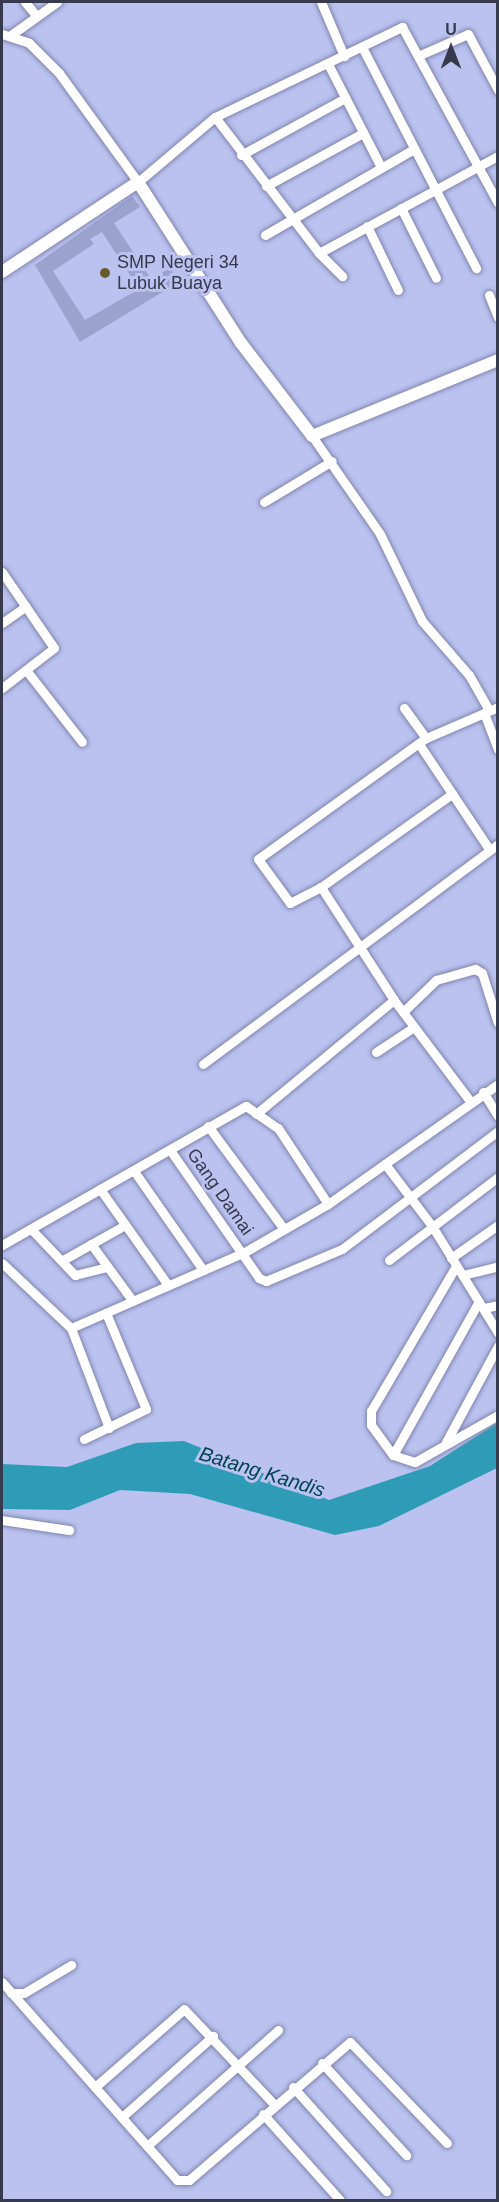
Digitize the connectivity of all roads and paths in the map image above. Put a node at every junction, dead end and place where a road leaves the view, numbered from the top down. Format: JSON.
{"nodes":[{"id":1,"x":25,"y":2,"type":"edge"},
{"id":2,"x":57,"y":2,"type":"edge"},
{"id":3,"x":321,"y":2,"type":"edge"},
{"id":4,"x":36,"y":15,"type":"junction"},
{"id":5,"x":6,"y":34,"type":"edge"},
{"id":6,"x":362,"y":47,"type":"junction"},
{"id":7,"x":420,"y":55,"type":"junction"},
{"id":8,"x":344,"y":56,"type":"junction"},
{"id":9,"x":328,"y":64,"type":"junction"},
{"id":10,"x":498,"y":90,"type":"edge"},
{"id":11,"x":345,"y":98,"type":"junction"},
{"id":12,"x":215,"y":117,"type":"junction"},
{"id":13,"x":363,"y":132,"type":"junction"},
{"id":14,"x":414,"y":149,"type":"junction"},
{"id":15,"x":241,"y":155,"type":"junction"},
{"id":16,"x":498,"y":156,"type":"edge"},
{"id":17,"x":479,"y":166,"type":"junction"},
{"id":18,"x":381,"y":167,"type":"junction"},
{"id":19,"x":138,"y":182,"type":"junction"},
{"id":20,"x":266,"y":186,"type":"junction"},
{"id":21,"x":436,"y":190,"type":"junction"},
{"id":22,"x":498,"y":203,"type":"edge"},
{"id":23,"x":401,"y":208,"type":"junction"},
{"id":24,"x":290,"y":217,"type":"junction"},
{"id":25,"x":367,"y":226,"type":"junction"},
{"id":26,"x":265,"y":235,"type":"dead end"},
{"id":27,"x":319,"y":253,"type":"junction"},
{"id":28,"x":476,"y":268,"type":"dead end"},
{"id":29,"x":2,"y":272,"type":"edge"},
{"id":30,"x":342,"y":276,"type":"dead end"},
{"id":31,"x":436,"y":278,"type":"dead end"},
{"id":32,"x":398,"y":290,"type":"dead end"},
{"id":33,"x":489,"y":295,"type":"dead end"},
{"id":34,"x":498,"y":317,"type":"edge"},
{"id":35,"x":498,"y":360,"type":"edge"},
{"id":36,"x":312,"y":436,"type":"junction"},
{"id":37,"x":332,"y":461,"type":"junction"},
{"id":38,"x":264,"y":502,"type":"dead end"},
{"id":39,"x":2,"y":572,"type":"edge"},
{"id":40,"x":26,"y":606,"type":"junction"},
{"id":41,"x":2,"y":623,"type":"edge"},
{"id":42,"x":26,"y":670,"type":"junction"},
{"id":43,"x":2,"y":688,"type":"edge"},
{"id":44,"x":404,"y":708,"type":"dead end"},
{"id":45,"x":490,"y":710,"type":"edge"},
{"id":46,"x":422,"y":741,"type":"junction"},
{"id":47,"x":82,"y":742,"type":"dead end"},
{"id":48,"x":498,"y":748,"type":"edge"},
{"id":49,"x":452,"y":794,"type":"junction"},
{"id":50,"x":493,"y":847,"type":"edge"},
{"id":51,"x":321,"y":887,"type":"junction"},
{"id":52,"x":361,"y":947,"type":"junction"},
{"id":53,"x":394,"y":1000,"type":"junction"},
{"id":54,"x":404,"y":1011,"type":"junction"},
{"id":55,"x":498,"y":1023,"type":"edge"},
{"id":56,"x":414,"y":1027,"type":"junction"},
{"id":57,"x":376,"y":1052,"type":"dead end"},
{"id":58,"x":203,"y":1064,"type":"dead end"},
{"id":59,"x":498,"y":1084,"type":"edge"},
{"id":60,"x":483,"y":1092,"type":"junction"},
{"id":61,"x":470,"y":1101,"type":"junction"},
{"id":62,"x":256,"y":1114,"type":"junction"},
{"id":63,"x":498,"y":1116,"type":"edge"},
{"id":64,"x":208,"y":1126,"type":"junction"},
{"id":65,"x":498,"y":1131,"type":"edge"},
{"id":66,"x":170,"y":1150,"type":"junction"},
{"id":67,"x":385,"y":1164,"type":"junction"},
{"id":68,"x":134,"y":1171,"type":"junction"},
{"id":69,"x":498,"y":1177,"type":"edge"},
{"id":70,"x":100,"y":1189,"type":"junction"},
{"id":71,"x":409,"y":1195,"type":"junction"},
{"id":72,"x":328,"y":1204,"type":"junction"},
{"id":73,"x":126,"y":1225,"type":"junction"},
{"id":74,"x":498,"y":1225,"type":"edge"},
{"id":75,"x":432,"y":1226,"type":"junction"},
{"id":76,"x":31,"y":1228,"type":"junction"},
{"id":77,"x":284,"y":1229,"type":"junction"},
{"id":78,"x":91,"y":1244,"type":"junction"},
{"id":79,"x":2,"y":1245,"type":"edge"},
{"id":80,"x":243,"y":1253,"type":"junction"},
{"id":81,"x":63,"y":1260,"type":"junction"},
{"id":82,"x":389,"y":1260,"type":"dead end"},
{"id":83,"x":454,"y":1262,"type":"junction"},
{"id":84,"x":2,"y":1263,"type":"edge"},
{"id":85,"x":498,"y":1266,"type":"edge"},
{"id":86,"x":106,"y":1267,"type":"junction"},
{"id":87,"x":203,"y":1270,"type":"junction"},
{"id":88,"x":464,"y":1275,"type":"junction"},
{"id":89,"x":168,"y":1286,"type":"junction"},
{"id":90,"x":132,"y":1300,"type":"junction"},
{"id":91,"x":482,"y":1305,"type":"junction"},
{"id":92,"x":498,"y":1305,"type":"edge"},
{"id":93,"x":106,"y":1313,"type":"junction"},
{"id":94,"x":71,"y":1328,"type":"junction"},
{"id":95,"x":498,"y":1333,"type":"edge"},
{"id":96,"x":498,"y":1346,"type":"edge"},
{"id":97,"x":498,"y":1414,"type":"edge"},
{"id":98,"x":110,"y":1428,"type":"junction"},
{"id":99,"x":84,"y":1439,"type":"dead end"},
{"id":100,"x":446,"y":1442,"type":"junction"},
{"id":101,"x":393,"y":1455,"type":"junction"},
{"id":102,"x":2,"y":1520,"type":"edge"},
{"id":103,"x":69,"y":1530,"type":"dead end"},
{"id":104,"x":71,"y":1965,"type":"dead end"},
{"id":105,"x":2,"y":1982,"type":"edge"},
{"id":106,"x":11,"y":1993,"type":"junction"},
{"id":107,"x":278,"y":2030,"type":"dead end"},
{"id":108,"x":213,"y":2036,"type":"junction"},
{"id":109,"x":322,"y":2063,"type":"junction"},
{"id":110,"x":238,"y":2064,"type":"junction"},
{"id":111,"x":95,"y":2087,"type":"junction"},
{"id":112,"x":293,"y":2087,"type":"junction"},
{"id":113,"x":273,"y":2103,"type":"junction"},
{"id":114,"x":263,"y":2114,"type":"junction"},
{"id":115,"x":122,"y":2117,"type":"junction"},
{"id":116,"x":447,"y":2143,"type":"dead end"},
{"id":117,"x":147,"y":2146,"type":"junction"},
{"id":118,"x":406,"y":2155,"type":"dead end"},
{"id":119,"x":386,"y":2191,"type":"dead end"},
{"id":120,"x":340,"y":2200,"type":"edge"}],
"edges":[{"from":1,"to":4,"type":"street"},
{"from":2,"to":4,"type":"street"},
{"from":3,"to":8,"type":"street"},
{"from":4,"to":5,"type":"street"},
{"from":5,"to":19,"type":"street"},
{"from":6,"to":7,"type":"street"},
{"from":6,"to":8,"type":"street"},
{"from":6,"to":14,"type":"street"},
{"from":7,"to":10,"type":"street"},
{"from":7,"to":17,"type":"street"},
{"from":8,"to":9,"type":"street"},
{"from":9,"to":11,"type":"street"},
{"from":9,"to":12,"type":"street"},
{"from":11,"to":13,"type":"street"},
{"from":11,"to":15,"type":"street"},
{"from":12,"to":15,"type":"street"},
{"from":12,"to":19,"type":"street"},
{"from":13,"to":18,"type":"street"},
{"from":13,"to":20,"type":"street"},
{"from":14,"to":18,"type":"street"},
{"from":14,"to":21,"type":"street"},
{"from":15,"to":20,"type":"street"},
{"from":16,"to":17,"type":"street"},
{"from":17,"to":21,"type":"street"},
{"from":17,"to":22,"type":"street"},
{"from":18,"to":24,"type":"street"},
{"from":19,"to":29,"type":"street"},
{"from":19,"to":36,"type":"street"},
{"from":20,"to":24,"type":"street"},
{"from":21,"to":23,"type":"street"},
{"from":21,"to":28,"type":"street"},
{"from":23,"to":25,"type":"street"},
{"from":23,"to":31,"type":"street"},
{"from":24,"to":26,"type":"street"},
{"from":24,"to":27,"type":"street"},
{"from":25,"to":27,"type":"street"},
{"from":25,"to":32,"type":"street"},
{"from":27,"to":30,"type":"street"},
{"from":33,"to":34,"type":"street"},
{"from":35,"to":36,"type":"street"},
{"from":36,"to":37,"type":"street"},
{"from":37,"to":38,"type":"street"},
{"from":37,"to":45,"type":"street"},
{"from":39,"to":40,"type":"street"},
{"from":40,"to":41,"type":"street"},
{"from":40,"to":42,"type":"street"},
{"from":42,"to":43,"type":"street"},
{"from":42,"to":47,"type":"street"},
{"from":44,"to":46,"type":"street"},
{"from":45,"to":46,"type":"street"},
{"from":45,"to":48,"type":"street"},
{"from":46,"to":49,"type":"street"},
{"from":46,"to":51,"type":"street"},
{"from":49,"to":50,"type":"street"},
{"from":49,"to":51,"type":"street"},
{"from":50,"to":52,"type":"street"},
{"from":51,"to":52,"type":"street"},
{"from":52,"to":53,"type":"street"},
{"from":52,"to":58,"type":"street"},
{"from":53,"to":54,"type":"street"},
{"from":53,"to":62,"type":"street"},
{"from":54,"to":55,"type":"street"},
{"from":54,"to":56,"type":"street"},
{"from":56,"to":57,"type":"street"},
{"from":56,"to":61,"type":"street"},
{"from":59,"to":60,"type":"street"},
{"from":60,"to":61,"type":"street"},
{"from":60,"to":63,"type":"street"},
{"from":61,"to":67,"type":"street"},
{"from":62,"to":64,"type":"street"},
{"from":62,"to":72,"type":"street"},
{"from":64,"to":66,"type":"street"},
{"from":64,"to":77,"type":"street"},
{"from":65,"to":71,"type":"street"},
{"from":66,"to":68,"type":"street"},
{"from":66,"to":80,"type":"street","name":"Gang Damai"},
{"from":67,"to":71,"type":"street"},
{"from":67,"to":72,"type":"street"},
{"from":68,"to":70,"type":"street"},
{"from":68,"to":87,"type":"street"},
{"from":69,"to":75,"type":"street"},
{"from":70,"to":73,"type":"street"},
{"from":70,"to":76,"type":"street"},
{"from":71,"to":75,"type":"street"},
{"from":71,"to":80,"type":"street","name":"Gang Damai"},
{"from":72,"to":77,"type":"street"},
{"from":73,"to":78,"type":"street"},
{"from":73,"to":89,"type":"street"},
{"from":74,"to":83,"type":"street"},
{"from":75,"to":82,"type":"street"},
{"from":75,"to":83,"type":"street"},
{"from":76,"to":79,"type":"street"},
{"from":76,"to":81,"type":"street"},
{"from":77,"to":80,"type":"street"},
{"from":78,"to":81,"type":"street"},
{"from":78,"to":86,"type":"street"},
{"from":80,"to":87,"type":"street"},
{"from":81,"to":86,"type":"street"},
{"from":83,"to":88,"type":"street"},
{"from":83,"to":101,"type":"street"},
{"from":84,"to":94,"type":"street"},
{"from":85,"to":88,"type":"street"},
{"from":86,"to":90,"type":"street"},
{"from":87,"to":89,"type":"street"},
{"from":88,"to":91,"type":"street"},
{"from":89,"to":90,"type":"street"},
{"from":90,"to":93,"type":"street"},
{"from":91,"to":92,"type":"street"},
{"from":91,"to":95,"type":"street"},
{"from":91,"to":101,"type":"street"},
{"from":93,"to":94,"type":"street"},
{"from":93,"to":98,"type":"street"},
{"from":94,"to":98,"type":"street"},
{"from":96,"to":100,"type":"street"},
{"from":97,"to":100,"type":"street"},
{"from":98,"to":99,"type":"street"},
{"from":100,"to":101,"type":"street"},
{"from":102,"to":103,"type":"street"},
{"from":104,"to":106,"type":"street"},
{"from":105,"to":106,"type":"street"},
{"from":106,"to":111,"type":"street"},
{"from":107,"to":110,"type":"street"},
{"from":108,"to":110,"type":"street"},
{"from":108,"to":111,"type":"street"},
{"from":108,"to":115,"type":"street"},
{"from":109,"to":112,"type":"street"},
{"from":109,"to":116,"type":"street"},
{"from":109,"to":118,"type":"street"},
{"from":110,"to":113,"type":"street"},
{"from":110,"to":117,"type":"street"},
{"from":111,"to":115,"type":"street"},
{"from":112,"to":113,"type":"street"},
{"from":112,"to":119,"type":"street"},
{"from":113,"to":114,"type":"street"},
{"from":114,"to":117,"type":"street"},
{"from":114,"to":120,"type":"street"},
{"from":115,"to":117,"type":"street"}]}
